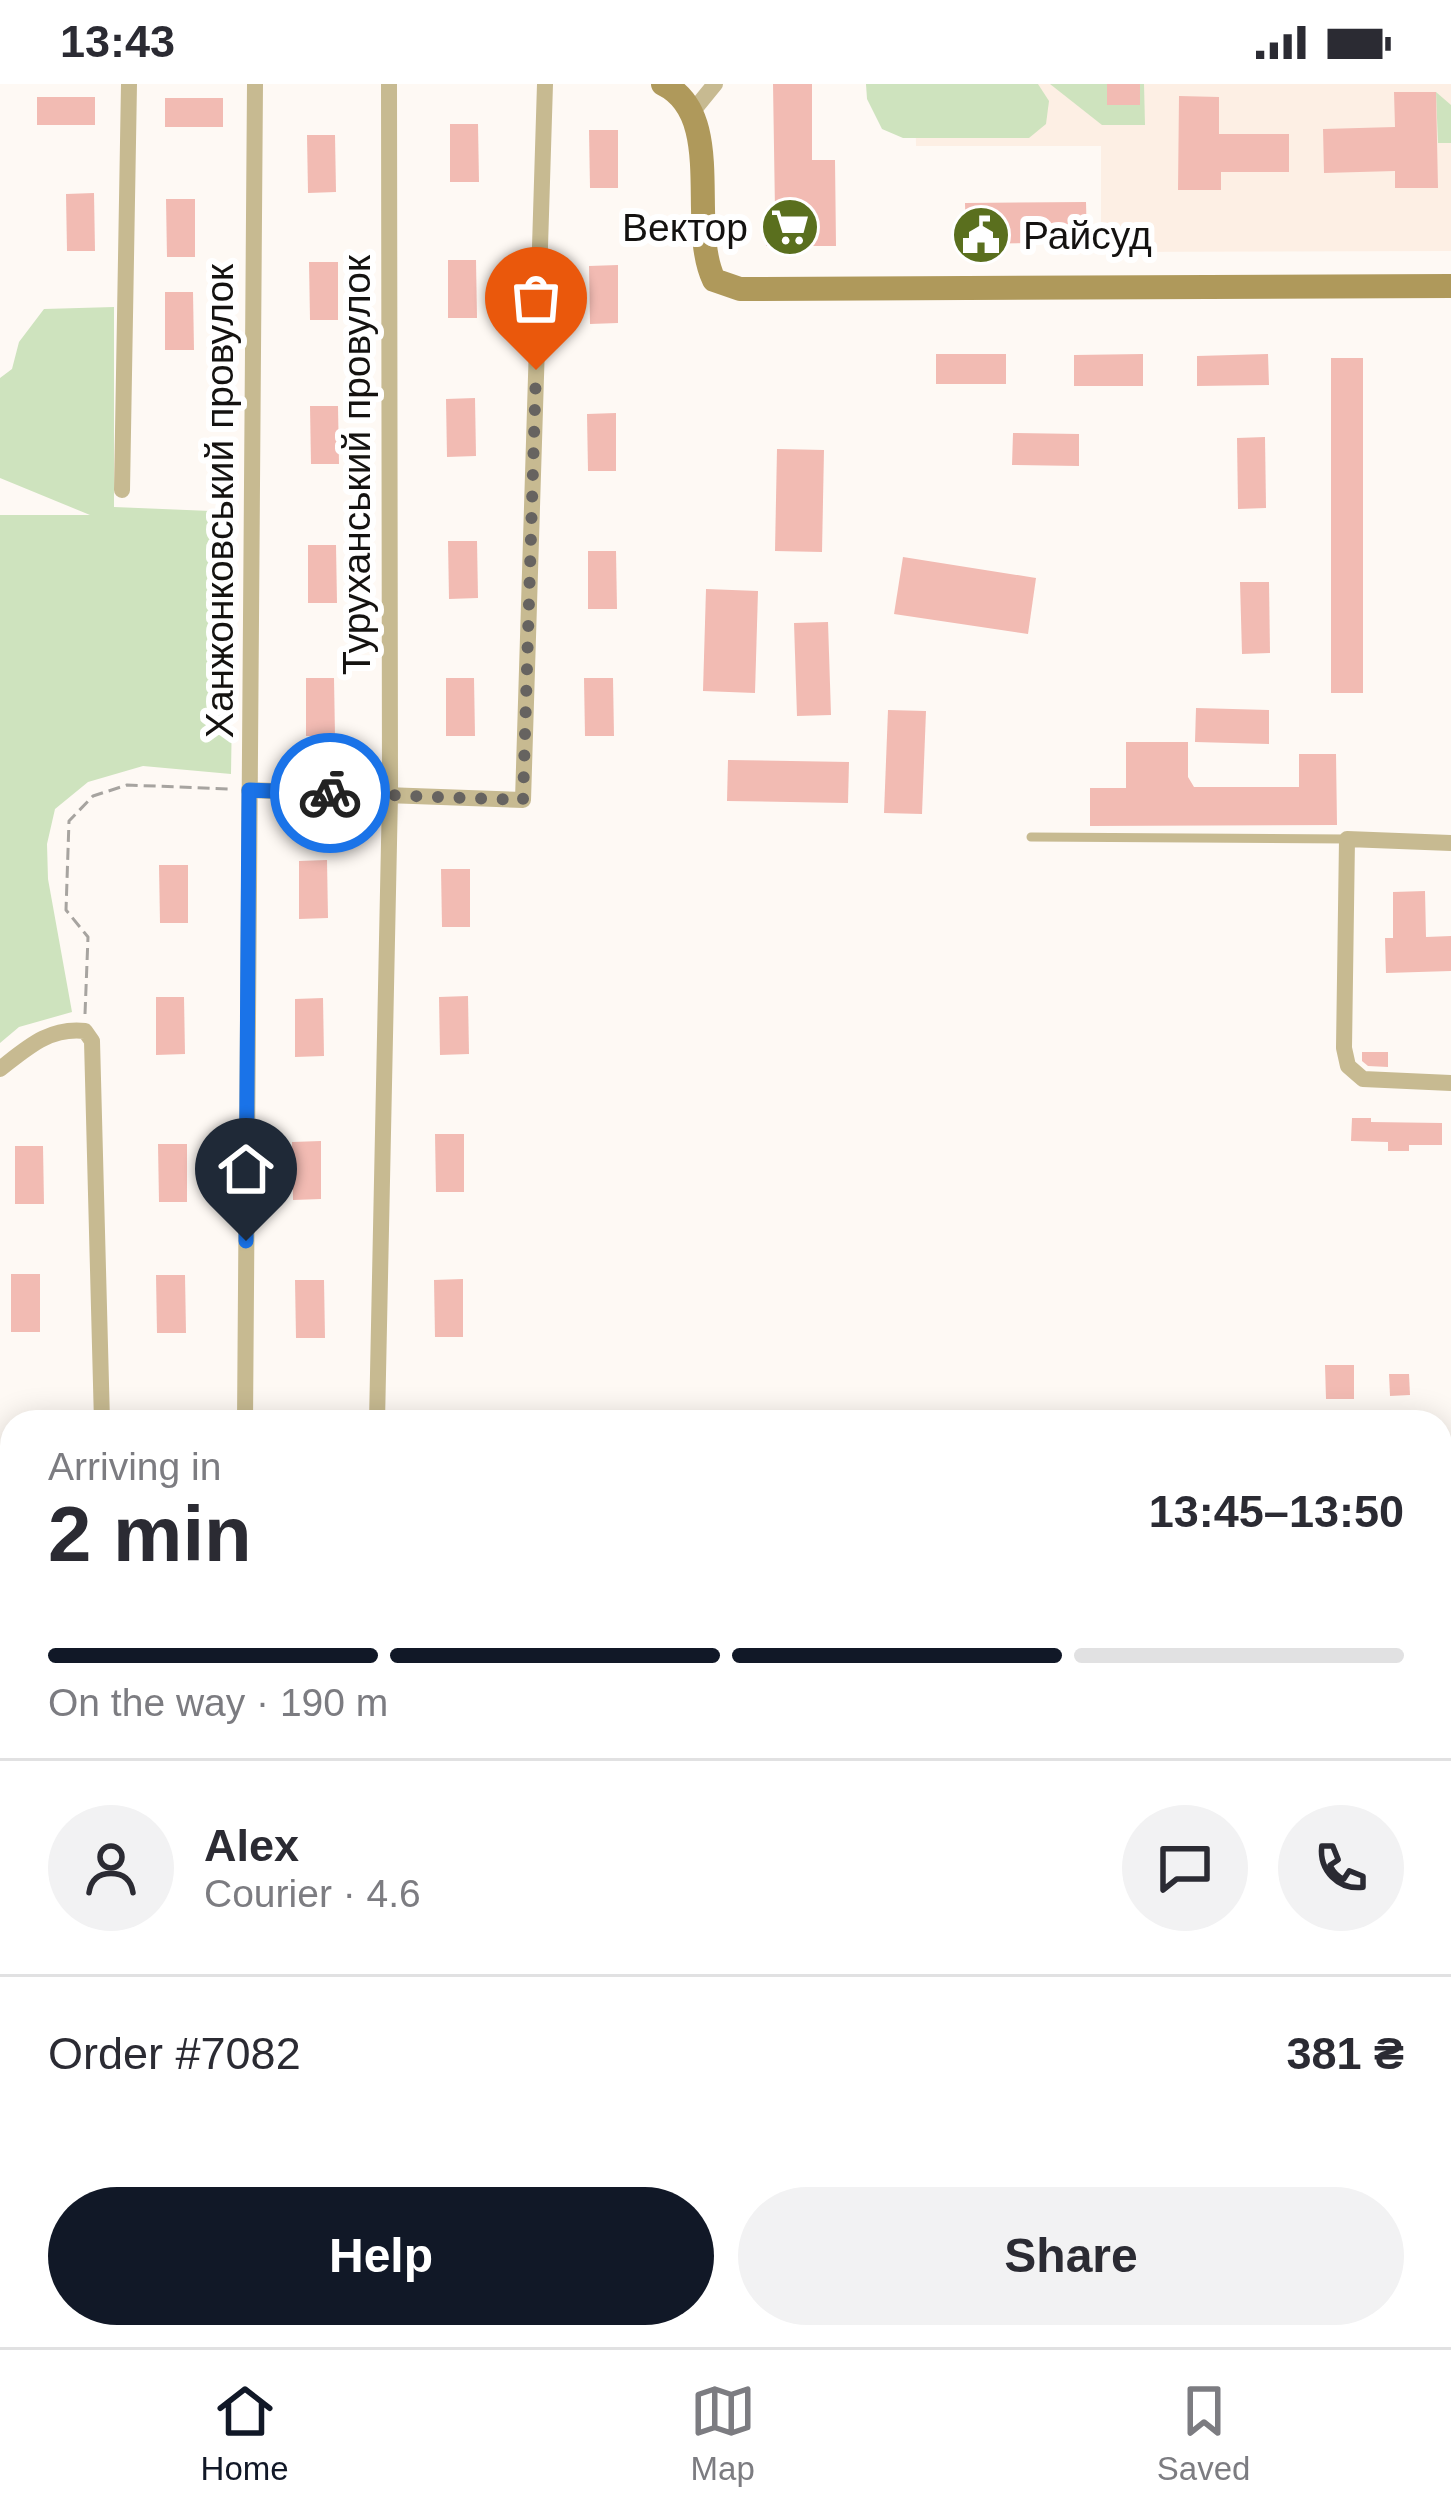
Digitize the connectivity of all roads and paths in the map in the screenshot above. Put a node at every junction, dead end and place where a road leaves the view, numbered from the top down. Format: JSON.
{"nodes":[{"id":1,"x":129,"y":84,"type":"edge"},
{"id":2,"x":255,"y":84,"type":"edge"},
{"id":3,"x":389,"y":84,"type":"edge"},
{"id":4,"x":545,"y":84,"type":"edge"},
{"id":5,"x":715,"y":84,"type":"edge"},
{"id":6,"x":669,"y":85,"type":"edge"},
{"id":7,"x":693,"y":111,"type":"junction"},
{"id":8,"x":1451,"y":286,"type":"edge"},
{"id":9,"x":122,"y":490,"type":"dead end"},
{"id":10,"x":249,"y":790,"type":"junction"},
{"id":11,"x":389,"y":795,"type":"junction"},
{"id":12,"x":1031,"y":836,"type":"dead end"},
{"id":13,"x":1347,"y":838,"type":"junction"},
{"id":14,"x":1451,"y":843,"type":"edge"},
{"id":15,"x":85,"y":1030,"type":"junction"},
{"id":16,"x":0,"y":1069,"type":"edge"},
{"id":17,"x":1451,"y":1083,"type":"edge"},
{"id":18,"x":102,"y":1410,"type":"edge"},
{"id":19,"x":244,"y":1410,"type":"edge"},
{"id":20,"x":376,"y":1410,"type":"edge"}],
"edges":[{"from":1,"to":9,"type":"street"},
{"from":2,"to":10,"type":"street","name":"Ханжонковський провулок"},
{"from":3,"to":11,"type":"street","name":"Туруханський провулок"},
{"from":4,"to":11,"type":"street"},
{"from":5,"to":7,"type":"street"},
{"from":6,"to":7,"type":"street"},
{"from":7,"to":8,"type":"street"},
{"from":10,"to":11,"type":"street"},
{"from":10,"to":15,"type":"path"},
{"from":10,"to":19,"type":"street","name":"Ханжонковський провулок"},
{"from":11,"to":20,"type":"street","name":"Туруханський провулок"},
{"from":12,"to":13,"type":"lane"},
{"from":13,"to":14,"type":"street"},
{"from":13,"to":17,"type":"street"},
{"from":15,"to":16,"type":"street"},
{"from":15,"to":18,"type":"street"}]}
